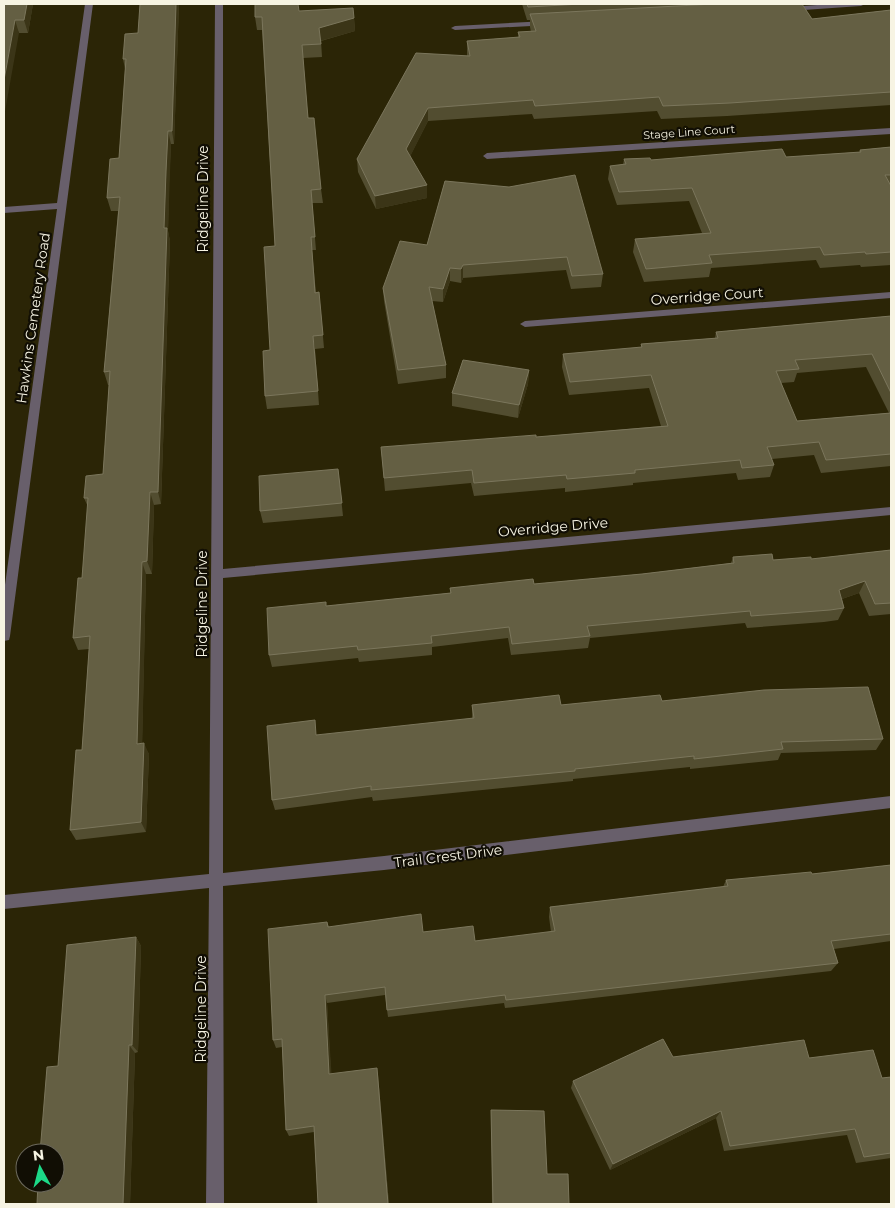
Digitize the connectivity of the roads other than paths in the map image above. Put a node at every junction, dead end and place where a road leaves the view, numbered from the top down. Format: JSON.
{"nodes":[{"id":1,"x":89,"y":4,"type":"edge"},
{"id":2,"x":219,"y":4,"type":"edge"},
{"id":3,"x":861,"y":4,"type":"edge"},
{"id":4,"x":778,"y":10,"type":"edge"},
{"id":5,"x":553,"y":22,"type":"edge"},
{"id":6,"x":456,"y":28,"type":"dead end"},
{"id":7,"x":891,"y":131,"type":"edge"},
{"id":8,"x":487,"y":156,"type":"dead end"},
{"id":9,"x":62,"y":206,"type":"junction"},
{"id":10,"x":4,"y":210,"type":"edge"},
{"id":11,"x":891,"y":295,"type":"edge"},
{"id":12,"x":525,"y":324,"type":"dead end"},
{"id":13,"x":891,"y":511,"type":"edge"},
{"id":14,"x":217,"y":574,"type":"junction"},
{"id":15,"x":4,"y":636,"type":"edge"},
{"id":16,"x":891,"y":802,"type":"edge"},
{"id":17,"x":216,"y":879,"type":"junction"},
{"id":18,"x":4,"y":902,"type":"edge"},
{"id":19,"x":215,"y":1204,"type":"edge"}],
"edges":[{"from":1,"to":9,"type":"street","name":"Hawkins Cemetery Road"},
{"from":2,"to":14,"type":"street","name":"Ridgeline Drive"},
{"from":3,"to":4,"type":"street"},
{"from":5,"to":6,"type":"street"},
{"from":7,"to":8,"type":"street","name":"Stage Line Court"},
{"from":9,"to":10,"type":"street"},
{"from":9,"to":15,"type":"street","name":"Hawkins Cemetery Road"},
{"from":11,"to":12,"type":"street","name":"Overridge Court"},
{"from":13,"to":14,"type":"street","name":"Overridge Drive"},
{"from":14,"to":17,"type":"street","name":"Ridgeline Drive"},
{"from":16,"to":17,"type":"street","name":"Trail Crest Drive"},
{"from":17,"to":18,"type":"street","name":"Trail Crest Drive"},
{"from":17,"to":19,"type":"street","name":"Ridgeline Drive"}]}
